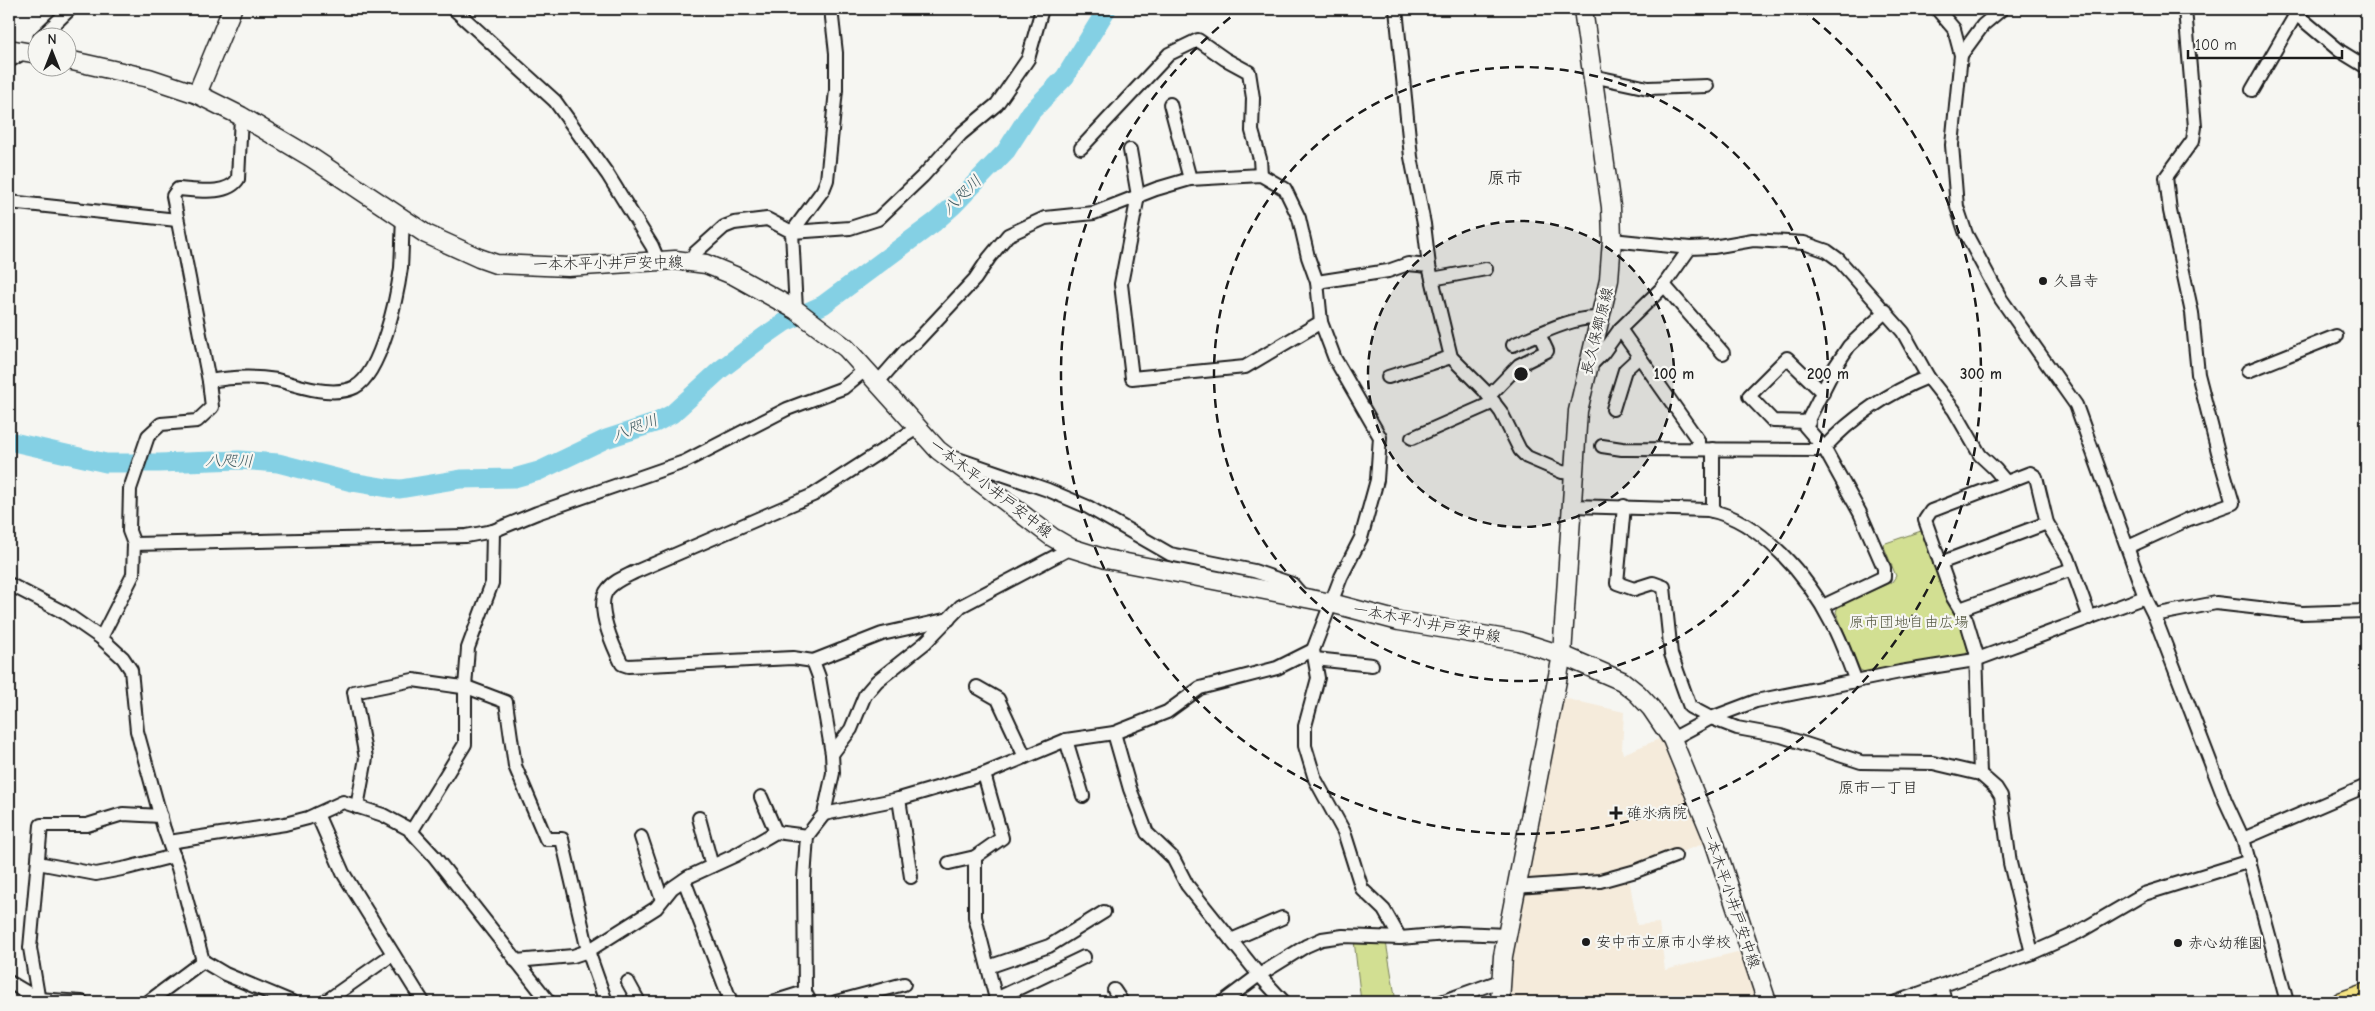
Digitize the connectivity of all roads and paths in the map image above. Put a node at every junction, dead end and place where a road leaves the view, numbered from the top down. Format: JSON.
{"nodes":[{"id":1,"x":70,"y":9,"type":"edge"},
{"id":2,"x":232,"y":9,"type":"edge"},
{"id":3,"x":454,"y":9,"type":"edge"},
{"id":4,"x":831,"y":9,"type":"edge"},
{"id":5,"x":1042,"y":9,"type":"edge"},
{"id":6,"x":1396,"y":9,"type":"edge"},
{"id":7,"x":1583,"y":9,"type":"edge"},
{"id":8,"x":1936,"y":9,"type":"edge"},
{"id":9,"x":2002,"y":9,"type":"edge"},
{"id":10,"x":2185,"y":9,"type":"edge"},
{"id":11,"x":2293,"y":12,"type":"edge"},
{"id":12,"x":52,"y":28,"type":"edge"},
{"id":13,"x":28,"y":47,"type":"edge"},
{"id":14,"x":9,"y":49,"type":"edge"},
{"id":15,"x":28,"y":50,"type":"edge"},
{"id":16,"x":1961,"y":55,"type":"junction"},
{"id":17,"x":9,"y":61,"type":"edge"},
{"id":18,"x":78,"y":62,"type":"edge"},
{"id":19,"x":2366,"y":67,"type":"edge"},
{"id":20,"x":1592,"y":76,"type":"junction"},
{"id":21,"x":1707,"y":86,"type":"dead end"},
{"id":22,"x":2252,"y":90,"type":"dead end"},
{"id":23,"x":197,"y":94,"type":"junction"},
{"id":24,"x":1170,"y":104,"type":"dead end"},
{"id":25,"x":241,"y":116,"type":"junction"},
{"id":26,"x":1081,"y":148,"type":"dead end"},
{"id":27,"x":1130,"y":150,"type":"dead end"},
{"id":28,"x":1261,"y":175,"type":"junction"},
{"id":29,"x":1190,"y":179,"type":"junction"},
{"id":30,"x":1138,"y":196,"type":"junction"},
{"id":31,"x":9,"y":202,"type":"edge"},
{"id":32,"x":402,"y":219,"type":"junction"},
{"id":33,"x":177,"y":220,"type":"junction"},
{"id":34,"x":792,"y":232,"type":"junction"},
{"id":35,"x":1612,"y":240,"type":"junction"},
{"id":36,"x":1690,"y":248,"type":"junction"},
{"id":37,"x":658,"y":260,"type":"junction"},
{"id":38,"x":691,"y":262,"type":"junction"},
{"id":39,"x":1429,"y":266,"type":"junction"},
{"id":40,"x":1486,"y":270,"type":"dead end"},
{"id":41,"x":1432,"y":280,"type":"junction"},
{"id":42,"x":1317,"y":282,"type":"junction"},
{"id":43,"x":1664,"y":285,"type":"junction"},
{"id":44,"x":796,"y":310,"type":"junction"},
{"id":45,"x":1886,"y":311,"type":"junction"},
{"id":46,"x":1600,"y":319,"type":"junction"},
{"id":47,"x":1321,"y":322,"type":"junction"},
{"id":48,"x":1620,"y":328,"type":"junction"},
{"id":49,"x":1539,"y":334,"type":"junction"},
{"id":50,"x":2336,"y":336,"type":"dead end"},
{"id":51,"x":1512,"y":344,"type":"dead end"},
{"id":52,"x":1723,"y":353,"type":"dead end"},
{"id":53,"x":1451,"y":357,"type":"junction"},
{"id":54,"x":1639,"y":357,"type":"junction"},
{"id":55,"x":1590,"y":366,"type":"junction"},
{"id":56,"x":866,"y":368,"type":"junction"},
{"id":57,"x":2248,"y":371,"type":"dead end"},
{"id":58,"x":1388,"y":377,"type":"dead end"},
{"id":59,"x":1928,"y":377,"type":"junction"},
{"id":60,"x":209,"y":381,"type":"junction"},
{"id":61,"x":878,"y":382,"type":"junction"},
{"id":62,"x":1823,"y":392,"type":"junction"},
{"id":63,"x":1492,"y":399,"type":"junction"},
{"id":64,"x":1613,"y":409,"type":"dead end"},
{"id":65,"x":1809,"y":422,"type":"junction"},
{"id":66,"x":917,"y":428,"type":"junction"},
{"id":67,"x":1412,"y":438,"type":"dead end"},
{"id":68,"x":1602,"y":446,"type":"dead end"},
{"id":69,"x":1824,"y":448,"type":"junction"},
{"id":70,"x":1698,"y":449,"type":"junction"},
{"id":71,"x":1713,"y":449,"type":"junction"},
{"id":72,"x":943,"y":454,"type":"junction"},
{"id":73,"x":1573,"y":473,"type":"junction"},
{"id":74,"x":2006,"y":482,"type":"junction"},
{"id":75,"x":1572,"y":506,"type":"junction"},
{"id":76,"x":1624,"y":506,"type":"junction"},
{"id":77,"x":1713,"y":511,"type":"junction"},
{"id":78,"x":2047,"y":523,"type":"junction"},
{"id":79,"x":493,"y":531,"type":"junction"},
{"id":80,"x":134,"y":544,"type":"junction"},
{"id":81,"x":2128,"y":547,"type":"junction"},
{"id":82,"x":1071,"y":548,"type":"junction"},
{"id":83,"x":1940,"y":563,"type":"junction"},
{"id":84,"x":2072,"y":569,"type":"junction"},
{"id":85,"x":9,"y":584,"type":"edge"},
{"id":86,"x":2145,"y":596,"type":"junction"},
{"id":87,"x":1304,"y":598,"type":"junction"},
{"id":88,"x":1331,"y":603,"type":"junction"},
{"id":89,"x":1823,"y":606,"type":"junction"},
{"id":90,"x":1960,"y":609,"type":"junction"},
{"id":91,"x":2366,"y":611,"type":"edge"},
{"id":92,"x":2154,"y":615,"type":"junction"},
{"id":93,"x":949,"y":618,"type":"junction"},
{"id":94,"x":2090,"y":618,"type":"junction"},
{"id":95,"x":101,"y":638,"type":"junction"},
{"id":96,"x":1314,"y":655,"type":"junction"},
{"id":97,"x":1562,"y":655,"type":"junction"},
{"id":98,"x":1975,"y":660,"type":"junction"},
{"id":99,"x":813,"y":661,"type":"junction"},
{"id":100,"x":1372,"y":665,"type":"dead end"},
{"id":101,"x":1856,"y":680,"type":"junction"},
{"id":102,"x":465,"y":687,"type":"junction"},
{"id":103,"x":977,"y":687,"type":"dead end"},
{"id":104,"x":1711,"y":718,"type":"junction"},
{"id":105,"x":1114,"y":733,"type":"junction"},
{"id":106,"x":1672,"y":739,"type":"junction"},
{"id":107,"x":1066,"y":740,"type":"junction"},
{"id":108,"x":832,"y":754,"type":"junction"},
{"id":109,"x":1025,"y":757,"type":"junction"},
{"id":110,"x":984,"y":774,"type":"junction"},
{"id":111,"x":1980,"y":774,"type":"junction"},
{"id":112,"x":2366,"y":786,"type":"edge"},
{"id":113,"x":1083,"y":796,"type":"dead end"},
{"id":114,"x":760,"y":797,"type":"dead end"},
{"id":115,"x":899,"y":799,"type":"junction"},
{"id":116,"x":357,"y":807,"type":"junction"},
{"id":117,"x":317,"y":814,"type":"junction"},
{"id":118,"x":824,"y":814,"type":"junction"},
{"id":119,"x":161,"y":816,"type":"junction"},
{"id":120,"x":699,"y":818,"type":"dead end"},
{"id":121,"x":412,"y":832,"type":"junction"},
{"id":122,"x":776,"y":832,"type":"junction"},
{"id":123,"x":807,"y":836,"type":"junction"},
{"id":124,"x":641,"y":837,"type":"dead end"},
{"id":125,"x":2243,"y":839,"type":"junction"},
{"id":126,"x":169,"y":842,"type":"junction"},
{"id":127,"x":174,"y":856,"type":"junction"},
{"id":128,"x":1675,"y":856,"type":"dead end"},
{"id":129,"x":975,"y":857,"type":"junction"},
{"id":130,"x":2250,"y":861,"type":"junction"},
{"id":131,"x":38,"y":862,"type":"junction"},
{"id":132,"x":949,"y":863,"type":"dead end"},
{"id":133,"x":712,"y":866,"type":"junction"},
{"id":134,"x":911,"y":877,"type":"dead end"},
{"id":135,"x":684,"y":880,"type":"junction"},
{"id":136,"x":1516,"y":887,"type":"junction"},
{"id":137,"x":662,"y":900,"type":"junction"},
{"id":138,"x":1104,"y":912,"type":"dead end"},
{"id":139,"x":1282,"y":918,"type":"dead end"},
{"id":140,"x":1507,"y":935,"type":"junction"},
{"id":141,"x":1400,"y":938,"type":"junction"},
{"id":142,"x":1231,"y":940,"type":"junction"},
{"id":143,"x":588,"y":951,"type":"junction"},
{"id":144,"x":2032,"y":953,"type":"junction"},
{"id":145,"x":393,"y":954,"type":"junction"},
{"id":146,"x":1084,"y":957,"type":"dead end"},
{"id":147,"x":203,"y":961,"type":"junction"},
{"id":148,"x":516,"y":961,"type":"junction"},
{"id":149,"x":988,"y":967,"type":"junction"},
{"id":150,"x":1259,"y":975,"type":"junction"},
{"id":151,"x":1500,"y":980,"type":"junction"},
{"id":152,"x":9,"y":982,"type":"edge"},
{"id":153,"x":628,"y":982,"type":"dead end"},
{"id":154,"x":904,"y":984,"type":"dead end"},
{"id":155,"x":1941,"y":986,"type":"junction"},
{"id":156,"x":1114,"y":990,"type":"dead end"},
{"id":157,"x":2366,"y":993,"type":"edge"},
{"id":158,"x":808,"y":997,"type":"edge"},
{"id":159,"x":39,"y":1000,"type":"edge"},
{"id":160,"x":998,"y":1001,"type":"edge"},
{"id":161,"x":82,"y":1002,"type":"edge"},
{"id":162,"x":148,"y":1002,"type":"edge"},
{"id":163,"x":292,"y":1002,"type":"edge"},
{"id":164,"x":325,"y":1002,"type":"edge"},
{"id":165,"x":423,"y":1002,"type":"edge"},
{"id":166,"x":549,"y":1002,"type":"edge"},
{"id":167,"x":606,"y":1002,"type":"edge"},
{"id":168,"x":639,"y":1002,"type":"edge"},
{"id":169,"x":731,"y":1002,"type":"edge"},
{"id":170,"x":773,"y":1002,"type":"edge"},
{"id":171,"x":836,"y":1002,"type":"edge"},
{"id":172,"x":1122,"y":1002,"type":"edge"},
{"id":173,"x":1223,"y":1002,"type":"edge"},
{"id":174,"x":1284,"y":1002,"type":"edge"},
{"id":175,"x":1441,"y":1002,"type":"edge"},
{"id":176,"x":1500,"y":1002,"type":"edge"},
{"id":177,"x":1766,"y":1002,"type":"edge"},
{"id":178,"x":1896,"y":1002,"type":"edge"},
{"id":179,"x":1944,"y":1002,"type":"edge"},
{"id":180,"x":2286,"y":1002,"type":"edge"},
{"id":181,"x":2341,"y":1002,"type":"edge"}],
"edges":[{"from":1,"to":12,"type":"street"},
{"from":2,"to":23,"type":"main road"},
{"from":3,"to":37,"type":"street"},
{"from":4,"to":34,"type":"street"},
{"from":5,"to":34,"type":"street"},
{"from":6,"to":39,"type":"street"},
{"from":7,"to":20,"type":"main road","name":"長久保郷原線"},
{"from":8,"to":16,"type":"street"},
{"from":9,"to":16,"type":"street"},
{"from":10,"to":81,"type":"street"},
{"from":11,"to":19,"type":"street"},
{"from":11,"to":22,"type":"street"},
{"from":13,"to":14,"type":"main road"},
{"from":15,"to":17,"type":"street"},
{"from":16,"to":81,"type":"street"},
{"from":18,"to":23,"type":"main road","name":"一本木平小井戸安中線"},
{"from":20,"to":21,"type":"street"},
{"from":20,"to":35,"type":"main road","name":"長久保郷原線"},
{"from":23,"to":25,"type":"main road","name":"一本木平小井戸安中線"},
{"from":24,"to":29,"type":"street"},
{"from":25,"to":32,"type":"main road","name":"一本木平小井戸安中線"},
{"from":25,"to":33,"type":"street"},
{"from":26,"to":28,"type":"street"},
{"from":27,"to":30,"type":"street"},
{"from":28,"to":29,"type":"street"},
{"from":28,"to":42,"type":"street"},
{"from":29,"to":30,"type":"street"},
{"from":30,"to":47,"type":"street"},
{"from":30,"to":61,"type":"street"},
{"from":31,"to":33,"type":"street"},
{"from":32,"to":37,"type":"main road","name":"一本木平小井戸安中線"},
{"from":32,"to":60,"type":"street"},
{"from":33,"to":60,"type":"street"},
{"from":34,"to":38,"type":"street"},
{"from":34,"to":44,"type":"street"},
{"from":35,"to":36,"type":"street"},
{"from":35,"to":46,"type":"main road","name":"長久保郷原線"},
{"from":36,"to":43,"type":"street"},
{"from":36,"to":45,"type":"street"},
{"from":37,"to":38,"type":"main road","name":"一本木平小井戸安中線"},
{"from":38,"to":44,"type":"main road","name":"一本木平小井戸安中線"},
{"from":39,"to":41,"type":"street"},
{"from":39,"to":42,"type":"street"},
{"from":40,"to":41,"type":"street"},
{"from":41,"to":53,"type":"street"},
{"from":42,"to":47,"type":"street"},
{"from":43,"to":48,"type":"street"},
{"from":43,"to":52,"type":"street"},
{"from":44,"to":56,"type":"main road","name":"一本木平小井戸安中線"},
{"from":45,"to":59,"type":"street"},
{"from":45,"to":62,"type":"street"},
{"from":46,"to":49,"type":"street"},
{"from":46,"to":55,"type":"main road","name":"長久保郷原線"},
{"from":47,"to":88,"type":"street"},
{"from":48,"to":54,"type":"street"},
{"from":48,"to":55,"type":"street"},
{"from":49,"to":51,"type":"street"},
{"from":49,"to":63,"type":"street"},
{"from":50,"to":57,"type":"street"},
{"from":53,"to":58,"type":"street"},
{"from":53,"to":63,"type":"street"},
{"from":54,"to":64,"type":"street"},
{"from":54,"to":70,"type":"street"},
{"from":55,"to":73,"type":"main road","name":"長久保郷原線"},
{"from":56,"to":61,"type":"main road","name":"一本木平小井戸安中線"},
{"from":56,"to":79,"type":"street"},
{"from":59,"to":69,"type":"street"},
{"from":59,"to":74,"type":"street"},
{"from":60,"to":80,"type":"street"},
{"from":61,"to":66,"type":"main road","name":"一本木平小井戸安中線"},
{"from":62,"to":65,"type":"street"},
{"from":62,"to":65,"type":"street"},
{"from":63,"to":67,"type":"street"},
{"from":63,"to":73,"type":"street"},
{"from":65,"to":69,"type":"street"},
{"from":66,"to":72,"type":"main road","name":"一本木平小井戸安中線"},
{"from":66,"to":99,"type":"street"},
{"from":68,"to":70,"type":"street"},
{"from":69,"to":71,"type":"street"},
{"from":69,"to":89,"type":"street"},
{"from":70,"to":71,"type":"street"},
{"from":71,"to":77,"type":"street"},
{"from":72,"to":82,"type":"main road","name":"一本木平小井戸安中線"},
{"from":72,"to":87,"type":"street"},
{"from":73,"to":75,"type":"main road","name":"長久保郷原線"},
{"from":74,"to":78,"type":"street"},
{"from":74,"to":83,"type":"street"},
{"from":75,"to":76,"type":"street"},
{"from":75,"to":97,"type":"main road","name":"長久保郷原線"},
{"from":76,"to":77,"type":"street"},
{"from":76,"to":104,"type":"street"},
{"from":77,"to":89,"type":"street"},
{"from":78,"to":83,"type":"street"},
{"from":78,"to":84,"type":"street"},
{"from":79,"to":80,"type":"street"},
{"from":79,"to":102,"type":"street"},
{"from":80,"to":95,"type":"street"},
{"from":81,"to":86,"type":"street"},
{"from":82,"to":87,"type":"main road","name":"一本木平小井戸安中線"},
{"from":82,"to":93,"type":"street"},
{"from":83,"to":90,"type":"street"},
{"from":84,"to":90,"type":"street"},
{"from":84,"to":94,"type":"street"},
{"from":85,"to":95,"type":"street"},
{"from":86,"to":92,"type":"street"},
{"from":86,"to":94,"type":"street"},
{"from":87,"to":88,"type":"main road","name":"一本木平小井戸安中線"},
{"from":88,"to":96,"type":"street"},
{"from":88,"to":97,"type":"main road","name":"一本木平小井戸安中線"},
{"from":89,"to":101,"type":"street"},
{"from":90,"to":98,"type":"street"},
{"from":91,"to":92,"type":"street"},
{"from":92,"to":125,"type":"street"},
{"from":93,"to":99,"type":"street"},
{"from":93,"to":108,"type":"street"},
{"from":94,"to":98,"type":"street"},
{"from":95,"to":119,"type":"street"},
{"from":96,"to":100,"type":"street"},
{"from":96,"to":105,"type":"street"},
{"from":96,"to":141,"type":"street"},
{"from":97,"to":106,"type":"main road","name":"一本木平小井戸安中線"},
{"from":97,"to":136,"type":"main road","name":"長久保郷原線"},
{"from":98,"to":101,"type":"street"},
{"from":98,"to":111,"type":"street"},
{"from":99,"to":108,"type":"street"},
{"from":101,"to":104,"type":"street"},
{"from":102,"to":116,"type":"street"},
{"from":102,"to":121,"type":"street"},
{"from":102,"to":143,"type":"street"},
{"from":103,"to":109,"type":"street"},
{"from":104,"to":106,"type":"street"},
{"from":104,"to":111,"type":"street"},
{"from":105,"to":107,"type":"street"},
{"from":105,"to":142,"type":"street"},
{"from":106,"to":177,"type":"main road","name":"一本木平小井戸安中線"},
{"from":107,"to":109,"type":"street"},
{"from":107,"to":113,"type":"street"},
{"from":108,"to":118,"type":"street"},
{"from":109,"to":110,"type":"street"},
{"from":110,"to":115,"type":"street"},
{"from":110,"to":129,"type":"street"},
{"from":111,"to":144,"type":"street"},
{"from":112,"to":125,"type":"street"},
{"from":114,"to":122,"type":"street"},
{"from":115,"to":118,"type":"street"},
{"from":115,"to":134,"type":"street"},
{"from":116,"to":117,"type":"street"},
{"from":116,"to":121,"type":"street"},
{"from":117,"to":126,"type":"street"},
{"from":117,"to":145,"type":"street"},
{"from":118,"to":123,"type":"street"},
{"from":119,"to":126,"type":"street"},
{"from":119,"to":131,"type":"street"},
{"from":120,"to":133,"type":"street"},
{"from":121,"to":148,"type":"street"},
{"from":122,"to":123,"type":"street"},
{"from":122,"to":133,"type":"street"},
{"from":123,"to":158,"type":"street"},
{"from":124,"to":137,"type":"street"},
{"from":125,"to":130,"type":"street"},
{"from":126,"to":127,"type":"street"},
{"from":127,"to":131,"type":"street"},
{"from":127,"to":147,"type":"street"},
{"from":128,"to":136,"type":"street"},
{"from":129,"to":132,"type":"street"},
{"from":129,"to":149,"type":"street"},
{"from":130,"to":144,"type":"street"},
{"from":130,"to":180,"type":"street"},
{"from":131,"to":159,"type":"street"},
{"from":133,"to":135,"type":"street"},
{"from":135,"to":137,"type":"street"},
{"from":135,"to":169,"type":"street"},
{"from":136,"to":140,"type":"main road","name":"長久保郷原線"},
{"from":137,"to":143,"type":"street"},
{"from":138,"to":149,"type":"street"},
{"from":139,"to":142,"type":"street"},
{"from":140,"to":141,"type":"street"},
{"from":140,"to":151,"type":"main road","name":"長久保郷原線"},
{"from":141,"to":150,"type":"street"},
{"from":142,"to":150,"type":"street"},
{"from":143,"to":148,"type":"street"},
{"from":143,"to":167,"type":"street"},
{"from":144,"to":155,"type":"street"},
{"from":145,"to":164,"type":"street"},
{"from":145,"to":165,"type":"street"},
{"from":146,"to":160,"type":"street"},
{"from":147,"to":162,"type":"street"},
{"from":147,"to":163,"type":"street"},
{"from":148,"to":166,"type":"street"},
{"from":149,"to":160,"type":"street"},
{"from":150,"to":173,"type":"street"},
{"from":150,"to":174,"type":"street"},
{"from":151,"to":175,"type":"street"},
{"from":151,"to":176,"type":"main road","name":"長久保郷原線"},
{"from":152,"to":159,"type":"street"},
{"from":153,"to":168,"type":"street"},
{"from":154,"to":171,"type":"street"},
{"from":155,"to":178,"type":"street"},
{"from":155,"to":179,"type":"street"},
{"from":156,"to":172,"type":"street"},
{"from":157,"to":181,"type":"main road"},
{"from":158,"to":170,"type":"street"},
{"from":159,"to":161,"type":"street"}]}
